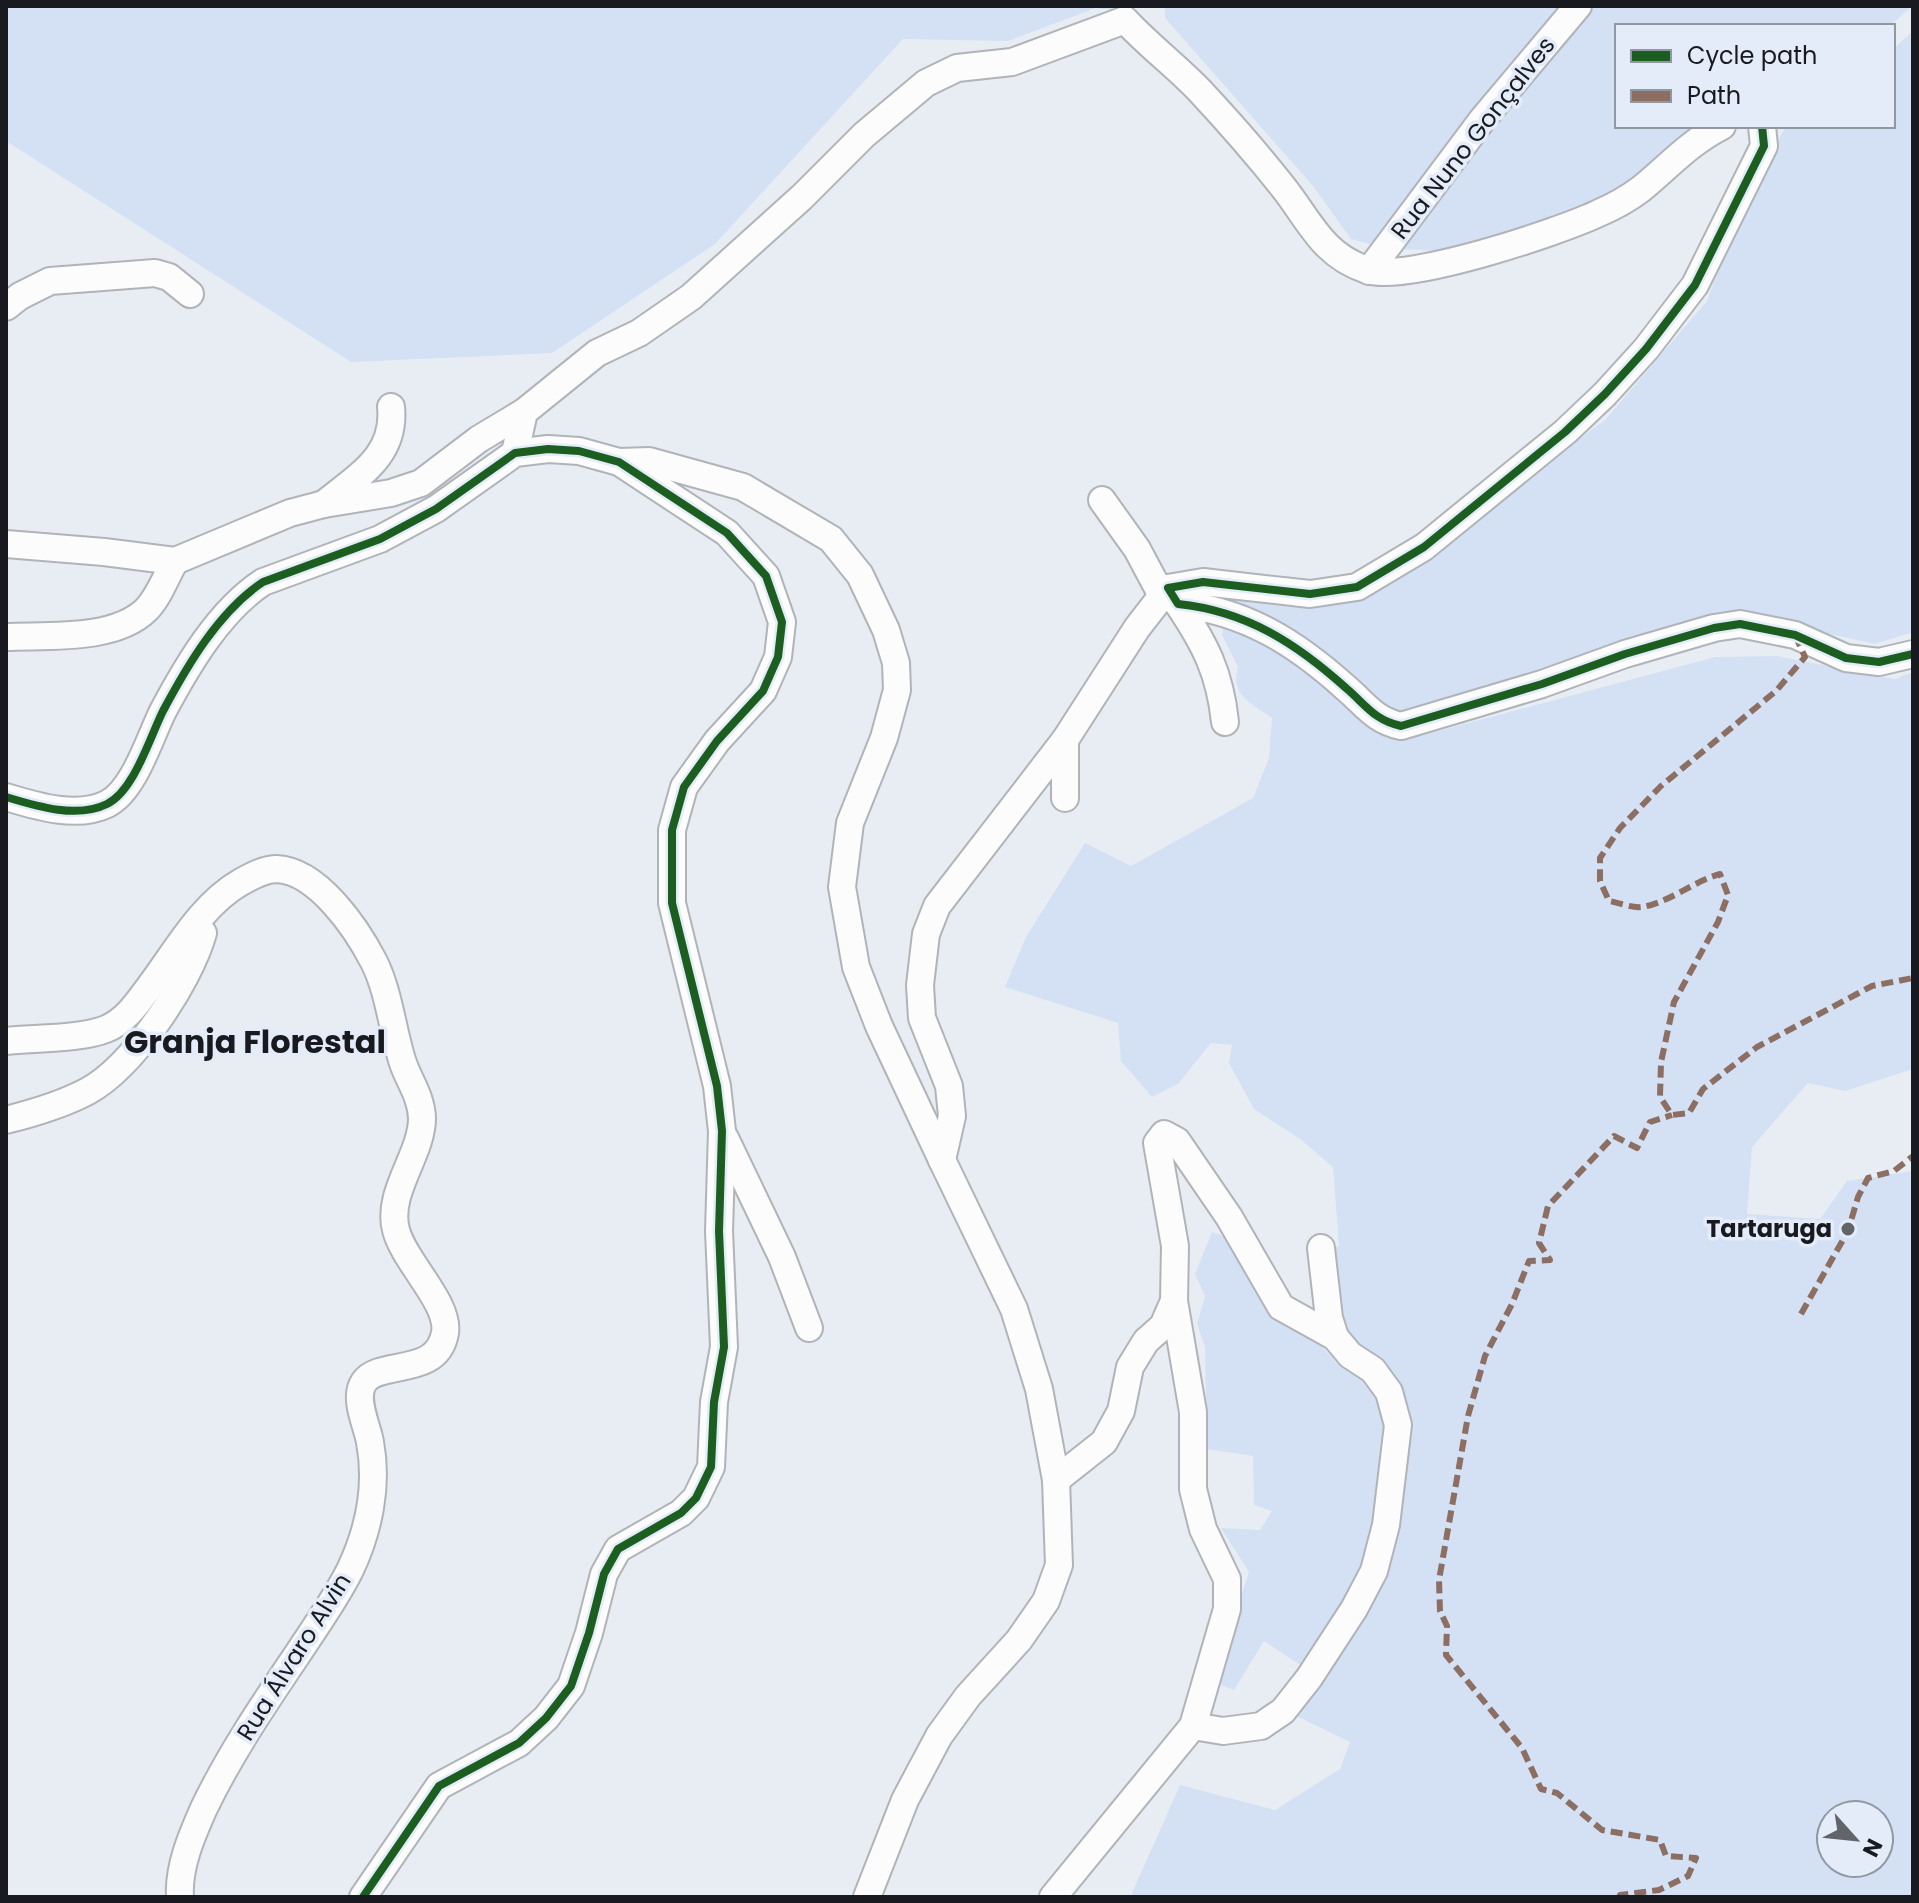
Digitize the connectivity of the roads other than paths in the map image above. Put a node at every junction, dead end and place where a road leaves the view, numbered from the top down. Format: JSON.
{"nodes":[{"id":1,"x":1578,"y":6,"type":"edge"},
{"id":2,"x":1126,"y":13,"type":"edge"},
{"id":3,"x":1719,"y":128,"type":"edge"},
{"id":4,"x":1762,"y":128,"type":"edge"},
{"id":5,"x":1369,"y":271,"type":"junction"},
{"id":6,"x":190,"y":294,"type":"dead end"},
{"id":7,"x":6,"y":307,"type":"edge"},
{"id":8,"x":391,"y":407,"type":"dead end"},
{"id":9,"x":524,"y":412,"type":"junction"},
{"id":10,"x":515,"y":453,"type":"junction"},
{"id":11,"x":619,"y":462,"type":"junction"},
{"id":12,"x":1102,"y":500,"type":"dead end"},
{"id":13,"x":324,"y":504,"type":"junction"},
{"id":14,"x":6,"y":544,"type":"edge"},
{"id":15,"x":175,"y":561,"type":"junction"},
{"id":16,"x":1169,"y":595,"type":"junction"},
{"id":17,"x":6,"y":637,"type":"edge"},
{"id":18,"x":1913,"y":654,"type":"edge"},
{"id":19,"x":1225,"y":722,"type":"dead end"},
{"id":20,"x":1065,"y":740,"type":"junction"},
{"id":21,"x":6,"y":797,"type":"edge"},
{"id":22,"x":1065,"y":798,"type":"dead end"},
{"id":23,"x":212,"y":903,"type":"junction"},
{"id":24,"x":6,"y":1041,"type":"edge"},
{"id":25,"x":6,"y":1120,"type":"edge"},
{"id":26,"x":722,"y":1131,"type":"junction"},
{"id":27,"x":942,"y":1160,"type":"junction"},
{"id":28,"x":1321,"y":1248,"type":"dead end"},
{"id":29,"x":1174,"y":1301,"type":"junction"},
{"id":30,"x":809,"y":1328,"type":"dead end"},
{"id":31,"x":1335,"y":1337,"type":"junction"},
{"id":32,"x":1056,"y":1480,"type":"junction"},
{"id":33,"x":1193,"y":1726,"type":"junction"},
{"id":34,"x":180,"y":1897,"type":"edge"},
{"id":35,"x":363,"y":1897,"type":"edge"},
{"id":36,"x":867,"y":1897,"type":"edge"},
{"id":37,"x":1053,"y":1897,"type":"edge"}],
"edges":[{"from":1,"to":5,"type":"street","name":"Rua Nuno Gonçalves"},
{"from":2,"to":5,"type":"street"},
{"from":2,"to":9,"type":"street"},
{"from":3,"to":5,"type":"street"},
{"from":4,"to":16,"type":"street"},
{"from":6,"to":7,"type":"street"},
{"from":8,"to":13,"type":"street"},
{"from":9,"to":10,"type":"street"},
{"from":9,"to":13,"type":"street"},
{"from":10,"to":11,"type":"street"},
{"from":10,"to":21,"type":"street"},
{"from":11,"to":26,"type":"street"},
{"from":11,"to":27,"type":"street"},
{"from":12,"to":16,"type":"street"},
{"from":13,"to":15,"type":"street"},
{"from":14,"to":15,"type":"street"},
{"from":15,"to":17,"type":"street"},
{"from":16,"to":18,"type":"street"},
{"from":16,"to":19,"type":"street"},
{"from":16,"to":20,"type":"street"},
{"from":20,"to":22,"type":"street"},
{"from":20,"to":27,"type":"street"},
{"from":23,"to":24,"type":"street","name":"Rua Álvaro Alvin"},
{"from":23,"to":25,"type":"street"},
{"from":23,"to":34,"type":"street","name":"Rua Álvaro Alvin"},
{"from":26,"to":30,"type":"street"},
{"from":26,"to":35,"type":"street"},
{"from":27,"to":32,"type":"street"},
{"from":28,"to":31,"type":"street"},
{"from":29,"to":31,"type":"street"},
{"from":29,"to":32,"type":"street"},
{"from":29,"to":33,"type":"street"},
{"from":31,"to":33,"type":"street"},
{"from":32,"to":36,"type":"street"},
{"from":33,"to":37,"type":"street"}]}
